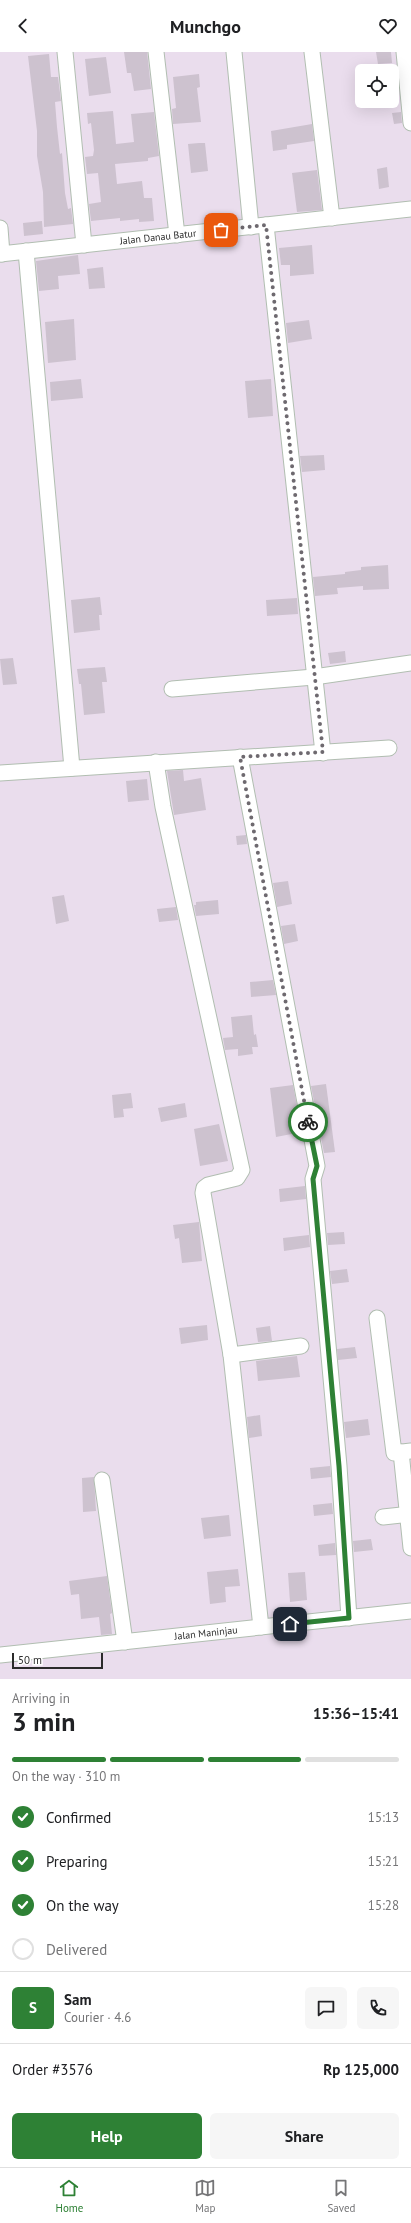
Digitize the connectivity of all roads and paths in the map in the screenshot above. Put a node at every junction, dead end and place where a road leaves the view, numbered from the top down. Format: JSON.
{"nodes":[{"id":1,"x":66,"y":52,"type":"edge"},
{"id":2,"x":156,"y":52,"type":"edge"},
{"id":3,"x":234,"y":52,"type":"edge"},
{"id":4,"x":312,"y":52,"type":"edge"},
{"id":5,"x":404,"y":52,"type":"edge"},
{"id":6,"x":411,"y":123,"type":"edge"},
{"id":7,"x":411,"y":210,"type":"edge"},
{"id":8,"x":332,"y":218,"type":"junction"},
{"id":9,"x":266,"y":225,"type":"junction"},
{"id":10,"x":251,"y":227,"type":"junction"},
{"id":11,"x":0,"y":228,"type":"edge"},
{"id":12,"x":177,"y":235,"type":"junction"},
{"id":13,"x":84,"y":245,"type":"junction"},
{"id":14,"x":26,"y":251,"type":"junction"},
{"id":15,"x":1,"y":254,"type":"edge"},
{"id":16,"x":411,"y":663,"type":"edge"},
{"id":17,"x":314,"y":677,"type":"junction"},
{"id":18,"x":172,"y":689,"type":"dead end"},
{"id":19,"x":389,"y":748,"type":"dead end"},
{"id":20,"x":323,"y":752,"type":"junction"},
{"id":21,"x":240,"y":757,"type":"junction"},
{"id":22,"x":156,"y":762,"type":"junction"},
{"id":23,"x":72,"y":768,"type":"junction"},
{"id":24,"x":0,"y":772,"type":"edge"},
{"id":25,"x":377,"y":1318,"type":"dead end"},
{"id":26,"x":301,"y":1346,"type":"dead end"},
{"id":27,"x":232,"y":1355,"type":"junction"},
{"id":28,"x":406,"y":1452,"type":"edge"},
{"id":29,"x":102,"y":1480,"type":"dead end"},
{"id":30,"x":409,"y":1514,"type":"edge"},
{"id":31,"x":383,"y":1517,"type":"dead end"},
{"id":32,"x":411,"y":1548,"type":"edge"},
{"id":33,"x":411,"y":1611,"type":"edge"},
{"id":34,"x":349,"y":1618,"type":"junction"},
{"id":35,"x":261,"y":1627,"type":"junction"},
{"id":36,"x":125,"y":1642,"type":"junction"},
{"id":37,"x":0,"y":1656,"type":"edge"}],
"edges":[{"from":1,"to":13,"type":"street"},
{"from":2,"to":12,"type":"street"},
{"from":3,"to":10,"type":"street"},
{"from":4,"to":8,"type":"street"},
{"from":5,"to":6,"type":"street"},
{"from":7,"to":8,"type":"street","name":"Jalan Danau Batur"},
{"from":8,"to":9,"type":"street","name":"Jalan Danau Batur"},
{"from":9,"to":10,"type":"street","name":"Jalan Danau Batur"},
{"from":9,"to":17,"type":"street"},
{"from":10,"to":12,"type":"street","name":"Jalan Danau Batur"},
{"from":11,"to":15,"type":"street"},
{"from":12,"to":13,"type":"street","name":"Jalan Danau Batur"},
{"from":13,"to":14,"type":"street","name":"Jalan Danau Batur"},
{"from":14,"to":15,"type":"street","name":"Jalan Danau Batur"},
{"from":14,"to":23,"type":"street"},
{"from":16,"to":17,"type":"street"},
{"from":17,"to":18,"type":"street"},
{"from":17,"to":20,"type":"street"},
{"from":19,"to":20,"type":"street"},
{"from":20,"to":21,"type":"street"},
{"from":21,"to":22,"type":"street"},
{"from":21,"to":34,"type":"street"},
{"from":22,"to":23,"type":"street"},
{"from":22,"to":27,"type":"street"},
{"from":23,"to":24,"type":"street"},
{"from":25,"to":28,"type":"street"},
{"from":26,"to":27,"type":"street"},
{"from":27,"to":35,"type":"street"},
{"from":28,"to":30,"type":"street"},
{"from":29,"to":36,"type":"street"},
{"from":30,"to":31,"type":"street"},
{"from":30,"to":32,"type":"street"},
{"from":33,"to":34,"type":"street","name":"Jalan Maninjau"},
{"from":34,"to":35,"type":"street","name":"Jalan Maninjau"},
{"from":35,"to":36,"type":"street","name":"Jalan Maninjau"},
{"from":36,"to":37,"type":"street","name":"Jalan Maninjau"}]}
